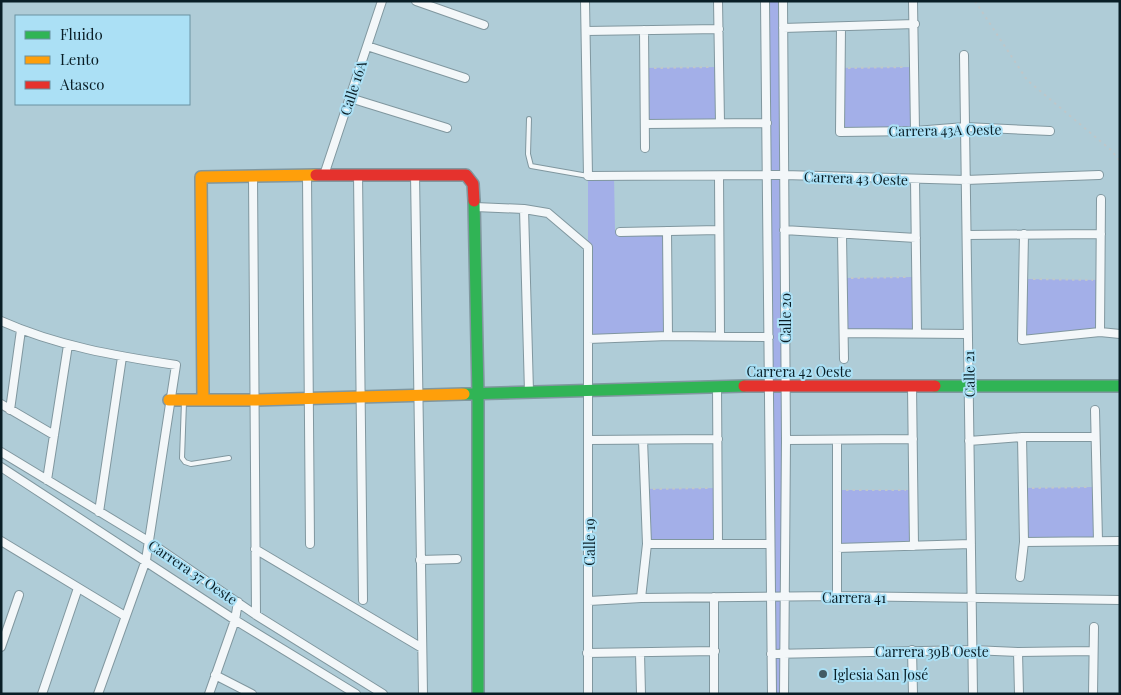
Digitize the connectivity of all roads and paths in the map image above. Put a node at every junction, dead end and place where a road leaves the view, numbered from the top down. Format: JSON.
{"nodes":[{"id":1,"x":382,"y":1,"type":"edge"},
{"id":2,"x":416,"y":1,"type":"edge"},
{"id":3,"x":585,"y":1,"type":"edge"},
{"id":4,"x":718,"y":1,"type":"edge"},
{"id":5,"x":765,"y":1,"type":"edge"},
{"id":6,"x":783,"y":1,"type":"edge"},
{"id":7,"x":975,"y":1,"type":"edge"},
{"id":8,"x":914,"y":2,"type":"edge"},
{"id":9,"x":914,"y":24,"type":"junction"},
{"id":10,"x":484,"y":25,"type":"dead end"},
{"id":11,"x":841,"y":27,"type":"junction"},
{"id":12,"x":783,"y":28,"type":"junction"},
{"id":13,"x":718,"y":29,"type":"junction"},
{"id":14,"x":644,"y":30,"type":"junction"},
{"id":15,"x":586,"y":31,"type":"junction"},
{"id":16,"x":367,"y":46,"type":"junction"},
{"id":17,"x":964,"y":54,"type":"dead end"},
{"id":18,"x":719,"y":67,"type":"junction"},
{"id":19,"x":916,"y":67,"type":"junction"},
{"id":20,"x":644,"y":68,"type":"junction"},
{"id":21,"x":841,"y":68,"type":"junction"},
{"id":22,"x":465,"y":78,"type":"dead end"},
{"id":23,"x":350,"y":98,"type":"junction"},
{"id":24,"x":529,"y":119,"type":"dead end"},
{"id":25,"x":720,"y":123,"type":"junction"},
{"id":26,"x":767,"y":123,"type":"junction"},
{"id":27,"x":645,"y":124,"type":"junction"},
{"id":28,"x":965,"y":127,"type":"junction"},
{"id":29,"x":447,"y":128,"type":"dead end"},
{"id":30,"x":915,"y":131,"type":"junction"},
{"id":31,"x":1050,"y":131,"type":"dead end"},
{"id":32,"x":645,"y":148,"type":"dead end"},
{"id":33,"x":1120,"y":161,"type":"edge"},
{"id":34,"x":358,"y":174,"type":"junction"},
{"id":35,"x":415,"y":174,"type":"junction"},
{"id":36,"x":324,"y":175,"type":"junction"},
{"id":37,"x":784,"y":175,"type":"junction"},
{"id":38,"x":1099,"y":175,"type":"dead end"},
{"id":39,"x":253,"y":176,"type":"junction"},
{"id":40,"x":307,"y":176,"type":"junction"},
{"id":41,"x":588,"y":176,"type":"junction"},
{"id":42,"x":719,"y":176,"type":"junction"},
{"id":43,"x":767,"y":176,"type":"junction"},
{"id":44,"x":915,"y":180,"type":"junction"},
{"id":45,"x":966,"y":180,"type":"junction"},
{"id":46,"x":1101,"y":199,"type":"dead end"},
{"id":47,"x":475,"y":208,"type":"junction"},
{"id":48,"x":524,"y":209,"type":"junction"},
{"id":49,"x":719,"y":230,"type":"junction"},
{"id":50,"x":784,"y":230,"type":"junction"},
{"id":51,"x":667,"y":231,"type":"junction"},
{"id":52,"x":620,"y":232,"type":"dead end"},
{"id":53,"x":1024,"y":234,"type":"junction"},
{"id":54,"x":1101,"y":234,"type":"junction"},
{"id":55,"x":842,"y":235,"type":"junction"},
{"id":56,"x":967,"y":235,"type":"junction"},
{"id":57,"x":916,"y":238,"type":"junction"},
{"id":58,"x":916,"y":277,"type":"junction"},
{"id":59,"x":843,"y":278,"type":"junction"},
{"id":60,"x":1024,"y":279,"type":"junction"},
{"id":61,"x":1100,"y":280,"type":"junction"},
{"id":62,"x":1,"y":321,"type":"edge"},
{"id":63,"x":22,"y":330,"type":"junction"},
{"id":64,"x":917,"y":332,"type":"junction"},
{"id":65,"x":1100,"y":332,"type":"junction"},
{"id":66,"x":844,"y":333,"type":"junction"},
{"id":67,"x":968,"y":334,"type":"junction"},
{"id":68,"x":1120,"y":334,"type":"edge"},
{"id":69,"x":720,"y":335,"type":"junction"},
{"id":70,"x":668,"y":336,"type":"junction"},
{"id":71,"x":769,"y":337,"type":"junction"},
{"id":72,"x":588,"y":339,"type":"junction"},
{"id":73,"x":68,"y":345,"type":"junction"},
{"id":74,"x":122,"y":357,"type":"junction"},
{"id":75,"x":844,"y":359,"type":"dead end"},
{"id":76,"x":718,"y":386,"type":"junction"},
{"id":77,"x":770,"y":386,"type":"junction"},
{"id":78,"x":786,"y":386,"type":"junction"},
{"id":79,"x":912,"y":386,"type":"junction"},
{"id":80,"x":1120,"y":386,"type":"edge"},
{"id":81,"x":969,"y":388,"type":"junction"},
{"id":82,"x":588,"y":391,"type":"junction"},
{"id":83,"x":529,"y":392,"type":"junction"},
{"id":84,"x":478,"y":394,"type":"junction"},
{"id":85,"x":419,"y":396,"type":"junction"},
{"id":86,"x":309,"y":398,"type":"junction"},
{"id":87,"x":362,"y":398,"type":"junction"},
{"id":88,"x":184,"y":399,"type":"junction"},
{"id":89,"x":204,"y":399,"type":"junction"},
{"id":90,"x":170,"y":400,"type":"junction"},
{"id":91,"x":256,"y":400,"type":"junction"},
{"id":92,"x":1,"y":404,"type":"edge"},
{"id":93,"x":10,"y":410,"type":"junction"},
{"id":94,"x":1095,"y":410,"type":"dead end"},
{"id":95,"x":54,"y":435,"type":"junction"},
{"id":96,"x":1022,"y":437,"type":"junction"},
{"id":97,"x":1095,"y":437,"type":"junction"},
{"id":98,"x":913,"y":438,"type":"junction"},
{"id":99,"x":718,"y":439,"type":"junction"},
{"id":100,"x":588,"y":440,"type":"junction"},
{"id":101,"x":643,"y":440,"type":"junction"},
{"id":102,"x":786,"y":440,"type":"junction"},
{"id":103,"x":837,"y":440,"type":"junction"},
{"id":104,"x":969,"y":440,"type":"junction"},
{"id":105,"x":1,"y":452,"type":"edge"},
{"id":106,"x":228,"y":458,"type":"dead end"},
{"id":107,"x":1,"y":467,"type":"edge"},
{"id":108,"x":47,"y":480,"type":"junction"},
{"id":109,"x":1097,"y":486,"type":"junction"},
{"id":110,"x":718,"y":488,"type":"junction"},
{"id":111,"x":1022,"y":488,"type":"junction"},
{"id":112,"x":645,"y":489,"type":"junction"},
{"id":113,"x":837,"y":490,"type":"junction"},
{"id":114,"x":913,"y":490,"type":"junction"},
{"id":115,"x":99,"y":512,"type":"junction"},
{"id":116,"x":1,"y":541,"type":"edge"},
{"id":117,"x":148,"y":541,"type":"junction"},
{"id":118,"x":1098,"y":541,"type":"junction"},
{"id":119,"x":1120,"y":541,"type":"edge"},
{"id":120,"x":1024,"y":542,"type":"junction"},
{"id":121,"x":310,"y":544,"type":"dead end"},
{"id":122,"x":647,"y":544,"type":"junction"},
{"id":123,"x":718,"y":544,"type":"junction"},
{"id":124,"x":770,"y":544,"type":"junction"},
{"id":125,"x":971,"y":544,"type":"junction"},
{"id":126,"x":914,"y":546,"type":"junction"},
{"id":127,"x":837,"y":548,"type":"junction"},
{"id":128,"x":255,"y":549,"type":"junction"},
{"id":129,"x":457,"y":559,"type":"dead end"},
{"id":130,"x":146,"y":560,"type":"junction"},
{"id":131,"x":420,"y":560,"type":"junction"},
{"id":132,"x":1020,"y":576,"type":"dead end"},
{"id":133,"x":78,"y":588,"type":"junction"},
{"id":134,"x":19,"y":595,"type":"dead end"},
{"id":135,"x":837,"y":596,"type":"junction"},
{"id":136,"x":714,"y":597,"type":"junction"},
{"id":137,"x":641,"y":598,"type":"junction"},
{"id":138,"x":771,"y":598,"type":"junction"},
{"id":139,"x":784,"y":598,"type":"junction"},
{"id":140,"x":972,"y":598,"type":"junction"},
{"id":141,"x":363,"y":600,"type":"dead end"},
{"id":142,"x":1120,"y":600,"type":"edge"},
{"id":143,"x":589,"y":601,"type":"junction"},
{"id":144,"x":238,"y":602,"type":"junction"},
{"id":145,"x":256,"y":615,"type":"junction"},
{"id":146,"x":126,"y":616,"type":"junction"},
{"id":147,"x":235,"y":620,"type":"junction"},
{"id":148,"x":1094,"y":627,"type":"dead end"},
{"id":149,"x":1,"y":647,"type":"edge"},
{"id":150,"x":422,"y":648,"type":"junction"},
{"id":151,"x":912,"y":650,"type":"junction"},
{"id":152,"x":972,"y":650,"type":"junction"},
{"id":153,"x":715,"y":651,"type":"junction"},
{"id":154,"x":1092,"y":651,"type":"junction"},
{"id":155,"x":640,"y":652,"type":"junction"},
{"id":156,"x":1018,"y":652,"type":"junction"},
{"id":157,"x":587,"y":653,"type":"junction"},
{"id":158,"x":771,"y":654,"type":"junction"},
{"id":159,"x":783,"y":654,"type":"junction"},
{"id":160,"x":215,"y":675,"type":"junction"},
{"id":161,"x":42,"y":694,"type":"edge"},
{"id":162,"x":98,"y":694,"type":"edge"},
{"id":163,"x":209,"y":694,"type":"edge"},
{"id":164,"x":252,"y":694,"type":"edge"},
{"id":165,"x":356,"y":694,"type":"edge"},
{"id":166,"x":383,"y":694,"type":"edge"},
{"id":167,"x":423,"y":694,"type":"edge"},
{"id":168,"x":478,"y":694,"type":"edge"},
{"id":169,"x":588,"y":694,"type":"edge"},
{"id":170,"x":641,"y":694,"type":"edge"},
{"id":171,"x":714,"y":694,"type":"edge"},
{"id":172,"x":772,"y":694,"type":"edge"},
{"id":173,"x":784,"y":694,"type":"edge"},
{"id":174,"x":913,"y":694,"type":"edge"},
{"id":175,"x":973,"y":694,"type":"edge"},
{"id":176,"x":1019,"y":694,"type":"edge"},
{"id":177,"x":1093,"y":694,"type":"edge"}],
"edges":[{"from":1,"to":16,"type":"street","name":"Calle 16A"},
{"from":2,"to":10,"type":"street"},
{"from":3,"to":15,"type":"street"},
{"from":4,"to":13,"type":"street"},
{"from":5,"to":26,"type":"street","name":"Calle 20"},
{"from":6,"to":12,"type":"street","name":"Calle 20"},
{"from":7,"to":33,"type":"path"},
{"from":8,"to":9,"type":"street"},
{"from":9,"to":11,"type":"street"},
{"from":9,"to":19,"type":"street"},
{"from":11,"to":12,"type":"street"},
{"from":11,"to":21,"type":"street"},
{"from":12,"to":37,"type":"street","name":"Calle 20"},
{"from":13,"to":14,"type":"street"},
{"from":13,"to":18,"type":"street"},
{"from":14,"to":15,"type":"street"},
{"from":14,"to":20,"type":"street"},
{"from":15,"to":41,"type":"street"},
{"from":16,"to":22,"type":"street"},
{"from":16,"to":23,"type":"street","name":"Calle 16A"},
{"from":17,"to":28,"type":"street","name":"Calle 21"},
{"from":18,"to":20,"type":"path"},
{"from":18,"to":25,"type":"street"},
{"from":19,"to":21,"type":"path"},
{"from":19,"to":30,"type":"street"},
{"from":20,"to":27,"type":"street"},
{"from":21,"to":30,"type":"street","name":"Carrera 43A Oeste"},
{"from":23,"to":29,"type":"street"},
{"from":23,"to":36,"type":"street","name":"Calle 16A"},
{"from":24,"to":41,"type":"lane"},
{"from":25,"to":26,"type":"street"},
{"from":25,"to":27,"type":"street"},
{"from":26,"to":43,"type":"street","name":"Calle 20"},
{"from":27,"to":32,"type":"street"},
{"from":28,"to":30,"type":"street","name":"Carrera 43A Oeste"},
{"from":28,"to":31,"type":"street","name":"Carrera 43A Oeste"},
{"from":28,"to":45,"type":"street","name":"Calle 21"},
{"from":34,"to":35,"type":"street"},
{"from":34,"to":36,"type":"street"},
{"from":34,"to":87,"type":"street"},
{"from":35,"to":47,"type":"street"},
{"from":35,"to":85,"type":"street"},
{"from":36,"to":40,"type":"street"},
{"from":37,"to":43,"type":"street","name":"Carrera 43 Oeste"},
{"from":37,"to":44,"type":"street","name":"Carrera 43 Oeste"},
{"from":37,"to":50,"type":"street","name":"Calle 20"},
{"from":38,"to":45,"type":"street","name":"Carrera 43 Oeste"},
{"from":39,"to":40,"type":"street"},
{"from":39,"to":89,"type":"street"},
{"from":39,"to":91,"type":"street"},
{"from":40,"to":86,"type":"street"},
{"from":41,"to":42,"type":"street","name":"Carrera 43 Oeste"},
{"from":42,"to":43,"type":"street","name":"Carrera 43 Oeste"},
{"from":42,"to":49,"type":"street"},
{"from":43,"to":71,"type":"street","name":"Calle 20"},
{"from":44,"to":45,"type":"street","name":"Carrera 43 Oeste"},
{"from":44,"to":57,"type":"street"},
{"from":45,"to":56,"type":"street","name":"Calle 21"},
{"from":46,"to":54,"type":"street"},
{"from":47,"to":48,"type":"street","name":"Calle 19"},
{"from":47,"to":84,"type":"street"},
{"from":48,"to":72,"type":"street","name":"Calle 19"},
{"from":48,"to":83,"type":"street"},
{"from":49,"to":51,"type":"street"},
{"from":49,"to":69,"type":"street"},
{"from":50,"to":55,"type":"street"},
{"from":50,"to":78,"type":"street","name":"Calle 20"},
{"from":51,"to":52,"type":"street"},
{"from":51,"to":70,"type":"street"},
{"from":53,"to":54,"type":"street"},
{"from":53,"to":56,"type":"street"},
{"from":53,"to":60,"type":"street"},
{"from":54,"to":61,"type":"street"},
{"from":55,"to":57,"type":"street"},
{"from":55,"to":59,"type":"street"},
{"from":56,"to":67,"type":"street","name":"Calle 21"},
{"from":57,"to":58,"type":"street"},
{"from":58,"to":59,"type":"path"},
{"from":58,"to":64,"type":"street"},
{"from":59,"to":66,"type":"street"},
{"from":60,"to":61,"type":"path"},
{"from":60,"to":65,"type":"street"},
{"from":61,"to":65,"type":"street"},
{"from":62,"to":63,"type":"street"},
{"from":63,"to":73,"type":"street"},
{"from":63,"to":93,"type":"street"},
{"from":64,"to":66,"type":"street"},
{"from":64,"to":67,"type":"street"},
{"from":65,"to":68,"type":"street"},
{"from":66,"to":75,"type":"street"},
{"from":67,"to":81,"type":"street","name":"Calle 21"},
{"from":69,"to":70,"type":"street"},
{"from":69,"to":71,"type":"street"},
{"from":70,"to":72,"type":"street"},
{"from":71,"to":77,"type":"street","name":"Calle 20"},
{"from":72,"to":82,"type":"street","name":"Calle 19"},
{"from":73,"to":74,"type":"street"},
{"from":73,"to":95,"type":"street"},
{"from":74,"to":90,"type":"street"},
{"from":74,"to":115,"type":"street"},
{"from":76,"to":77,"type":"street","name":"Carrera 42 Oeste"},
{"from":76,"to":82,"type":"street","name":"Carrera 42 Oeste"},
{"from":76,"to":99,"type":"street"},
{"from":77,"to":78,"type":"street","name":"Carrera 42 Oeste"},
{"from":77,"to":124,"type":"street","name":"Calle 20"},
{"from":78,"to":79,"type":"street","name":"Carrera 42 Oeste"},
{"from":78,"to":102,"type":"street","name":"Calle 20"},
{"from":79,"to":81,"type":"street","name":"Carrera 42 Oeste"},
{"from":79,"to":98,"type":"street"},
{"from":80,"to":81,"type":"street","name":"Carrera 42 Oeste"},
{"from":81,"to":104,"type":"street","name":"Calle 21"},
{"from":82,"to":83,"type":"street","name":"Carrera 42 Oeste"},
{"from":82,"to":100,"type":"street","name":"Calle 19"},
{"from":83,"to":84,"type":"street","name":"Carrera 42 Oeste"},
{"from":84,"to":85,"type":"street","name":"Carrera 42 Oeste"},
{"from":84,"to":168,"type":"street"},
{"from":85,"to":87,"type":"street","name":"Carrera 42 Oeste"},
{"from":85,"to":131,"type":"street"},
{"from":86,"to":87,"type":"street","name":"Carrera 42 Oeste"},
{"from":86,"to":91,"type":"street","name":"Carrera 42 Oeste"},
{"from":86,"to":121,"type":"street"},
{"from":87,"to":141,"type":"street"},
{"from":88,"to":89,"type":"street","name":"Carrera 42 Oeste"},
{"from":88,"to":90,"type":"street","name":"Carrera 42 Oeste"},
{"from":88,"to":106,"type":"lane"},
{"from":89,"to":91,"type":"street","name":"Carrera 42 Oeste"},
{"from":90,"to":117,"type":"street"},
{"from":91,"to":128,"type":"street"},
{"from":92,"to":93,"type":"street"},
{"from":93,"to":95,"type":"street"},
{"from":94,"to":97,"type":"street"},
{"from":95,"to":108,"type":"street"},
{"from":96,"to":97,"type":"street"},
{"from":96,"to":104,"type":"street"},
{"from":96,"to":111,"type":"street"},
{"from":97,"to":109,"type":"street"},
{"from":98,"to":103,"type":"street"},
{"from":98,"to":114,"type":"street"},
{"from":99,"to":101,"type":"street"},
{"from":99,"to":110,"type":"street"},
{"from":100,"to":101,"type":"street"},
{"from":100,"to":143,"type":"street","name":"Calle 19"},
{"from":101,"to":112,"type":"street"},
{"from":102,"to":103,"type":"street"},
{"from":102,"to":139,"type":"street","name":"Calle 20"},
{"from":103,"to":113,"type":"street"},
{"from":104,"to":125,"type":"street","name":"Calle 21"},
{"from":105,"to":108,"type":"street","name":"Carrera 37 Oeste"},
{"from":107,"to":130,"type":"street","name":"Carrera 37 Oeste"},
{"from":108,"to":115,"type":"street","name":"Carrera 37 Oeste"},
{"from":109,"to":111,"type":"path"},
{"from":109,"to":118,"type":"street"},
{"from":110,"to":112,"type":"path"},
{"from":110,"to":123,"type":"street"},
{"from":111,"to":120,"type":"street"},
{"from":112,"to":122,"type":"street"},
{"from":113,"to":114,"type":"path"},
{"from":113,"to":127,"type":"street"},
{"from":114,"to":126,"type":"street"},
{"from":115,"to":117,"type":"street","name":"Carrera 37 Oeste"},
{"from":116,"to":133,"type":"street"},
{"from":117,"to":130,"type":"street"},
{"from":117,"to":144,"type":"street","name":"Carrera 37 Oeste"},
{"from":118,"to":119,"type":"street"},
{"from":118,"to":120,"type":"street"},
{"from":120,"to":132,"type":"street"},
{"from":122,"to":123,"type":"street"},
{"from":122,"to":137,"type":"street"},
{"from":123,"to":124,"type":"street"},
{"from":124,"to":138,"type":"street","name":"Calle 20"},
{"from":125,"to":126,"type":"street"},
{"from":125,"to":140,"type":"street","name":"Calle 21"},
{"from":126,"to":127,"type":"street"},
{"from":127,"to":135,"type":"street"},
{"from":128,"to":145,"type":"street"},
{"from":128,"to":150,"type":"street"},
{"from":129,"to":131,"type":"street"},
{"from":130,"to":146,"type":"street"},
{"from":130,"to":147,"type":"street","name":"Carrera 37 Oeste"},
{"from":131,"to":150,"type":"street"},
{"from":133,"to":146,"type":"street"},
{"from":133,"to":161,"type":"street"},
{"from":134,"to":149,"type":"street"},
{"from":135,"to":139,"type":"street","name":"Carrera 41"},
{"from":135,"to":140,"type":"street","name":"Carrera 41"},
{"from":136,"to":137,"type":"street","name":"Carrera 41"},
{"from":136,"to":138,"type":"street","name":"Carrera 41"},
{"from":136,"to":153,"type":"street"},
{"from":137,"to":143,"type":"street","name":"Carrera 41"},
{"from":138,"to":139,"type":"street","name":"Carrera 41"},
{"from":138,"to":158,"type":"street","name":"Calle 20"},
{"from":139,"to":159,"type":"street","name":"Calle 20"},
{"from":140,"to":142,"type":"street","name":"Carrera 41"},
{"from":140,"to":152,"type":"street","name":"Calle 21"},
{"from":143,"to":157,"type":"street","name":"Calle 19"},
{"from":144,"to":145,"type":"street","name":"Carrera 37 Oeste"},
{"from":144,"to":147,"type":"street"},
{"from":145,"to":166,"type":"street","name":"Carrera 37 Oeste"},
{"from":146,"to":162,"type":"street"},
{"from":147,"to":160,"type":"street"},
{"from":147,"to":165,"type":"street","name":"Carrera 37 Oeste"},
{"from":148,"to":154,"type":"street"},
{"from":150,"to":167,"type":"street"},
{"from":151,"to":152,"type":"street","name":"Carrera 39B Oeste"},
{"from":151,"to":159,"type":"street","name":"Carrera 39B Oeste"},
{"from":151,"to":174,"type":"street"},
{"from":152,"to":156,"type":"street","name":"Carrera 39B Oeste"},
{"from":152,"to":175,"type":"street","name":"Calle 21"},
{"from":153,"to":155,"type":"street"},
{"from":153,"to":171,"type":"street"},
{"from":154,"to":156,"type":"street","name":"Carrera 39B Oeste"},
{"from":154,"to":177,"type":"street"},
{"from":155,"to":157,"type":"street"},
{"from":155,"to":170,"type":"street"},
{"from":156,"to":176,"type":"street"},
{"from":157,"to":169,"type":"street","name":"Calle 19"},
{"from":158,"to":159,"type":"street","name":"Carrera 39B Oeste"},
{"from":158,"to":172,"type":"street","name":"Calle 20"},
{"from":159,"to":173,"type":"street","name":"Calle 20"},
{"from":160,"to":163,"type":"street"},
{"from":160,"to":164,"type":"street"}]}
